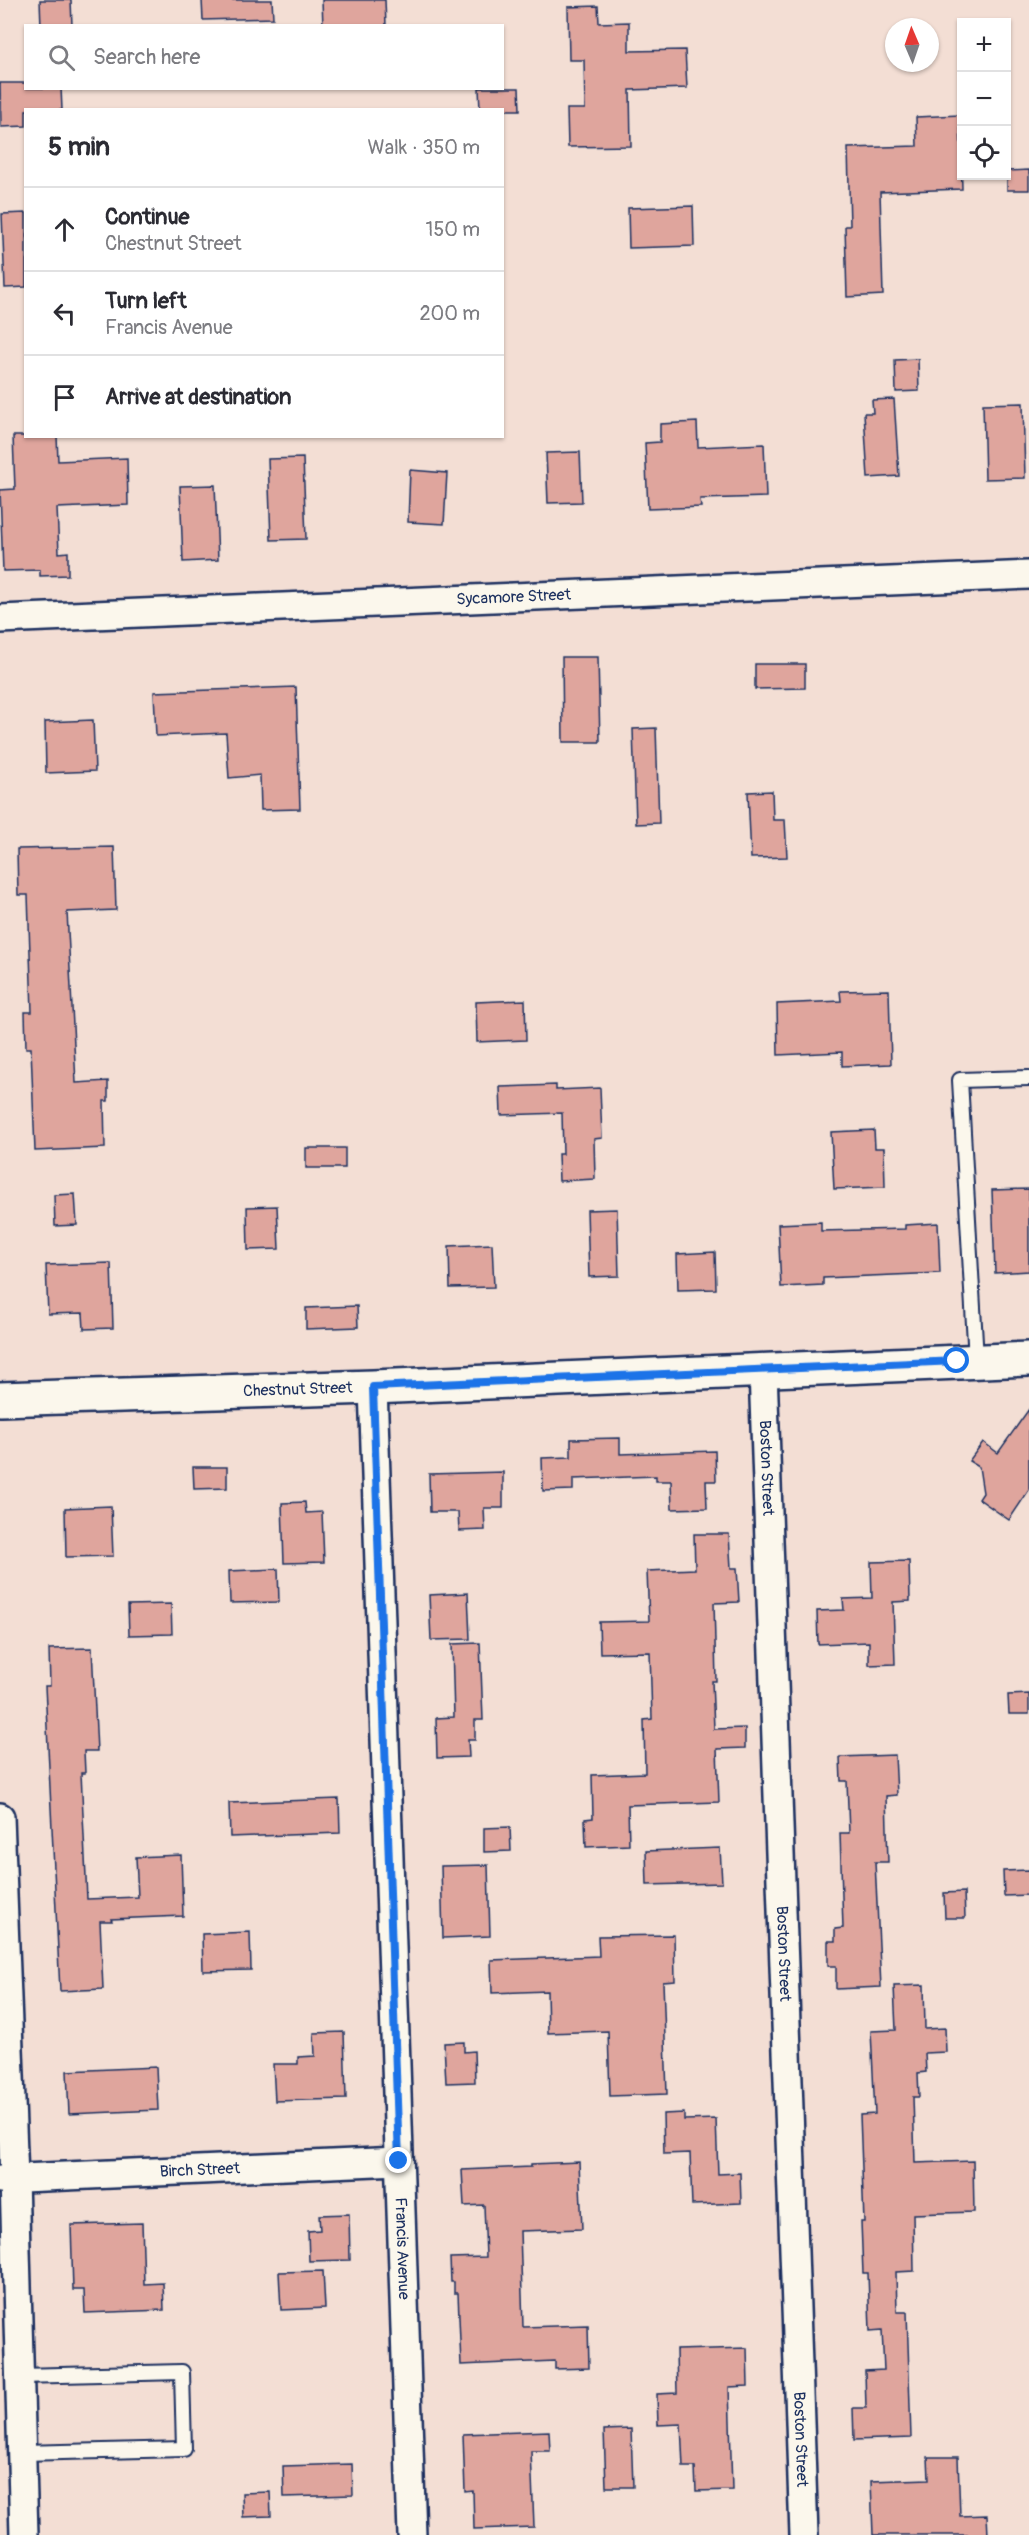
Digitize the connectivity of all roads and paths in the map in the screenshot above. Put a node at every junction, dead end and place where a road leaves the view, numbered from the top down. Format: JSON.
{"nodes":[{"id":1,"x":1029,"y":575,"type":"edge"},
{"id":2,"x":0,"y":619,"type":"edge"},
{"id":3,"x":1029,"y":1078,"type":"edge"},
{"id":4,"x":1029,"y":1359,"type":"edge"},
{"id":5,"x":975,"y":1360,"type":"junction"},
{"id":6,"x":763,"y":1370,"type":"junction"},
{"id":7,"x":373,"y":1387,"type":"junction"},
{"id":8,"x":0,"y":1399,"type":"edge"},
{"id":9,"x":0,"y":1817,"type":"edge"},
{"id":10,"x":399,"y":2161,"type":"junction"},
{"id":11,"x":7,"y":2178,"type":"edge"},
{"id":12,"x":20,"y":2376,"type":"junction"},
{"id":13,"x":22,"y":2453,"type":"junction"},
{"id":14,"x":24,"y":2535,"type":"edge"},
{"id":15,"x":412,"y":2535,"type":"edge"},
{"id":16,"x":804,"y":2535,"type":"edge"}],
"edges":[{"from":1,"to":2,"type":"street","name":"Sycamore Street"},
{"from":3,"to":5,"type":"lane"},
{"from":4,"to":5,"type":"street","name":"Chestnut Street"},
{"from":5,"to":6,"type":"street","name":"Chestnut Street"},
{"from":6,"to":7,"type":"street","name":"Chestnut Street"},
{"from":6,"to":16,"type":"street","name":"Boston Street"},
{"from":7,"to":8,"type":"street","name":"Chestnut Street"},
{"from":7,"to":10,"type":"street","name":"Francis Avenue"},
{"from":9,"to":11,"type":"street"},
{"from":10,"to":11,"type":"street","name":"Birch Street"},
{"from":10,"to":15,"type":"street","name":"Francis Avenue"},
{"from":11,"to":12,"type":"street"},
{"from":12,"to":13,"type":"street"},
{"from":12,"to":13,"type":"lane"},
{"from":13,"to":14,"type":"street"}]}
